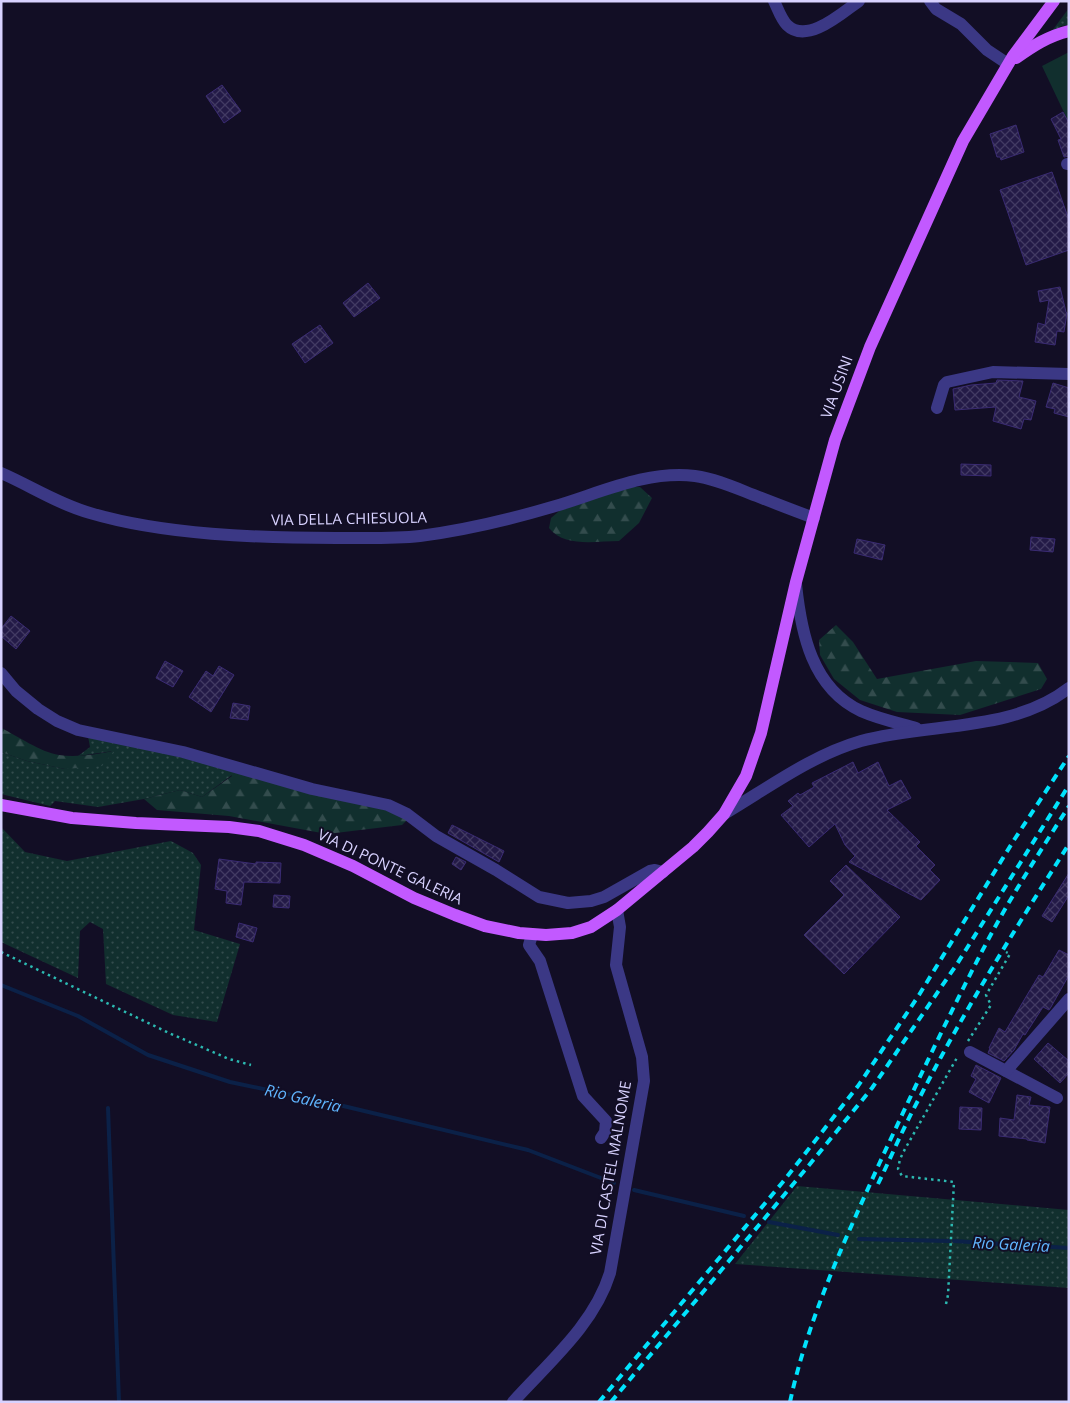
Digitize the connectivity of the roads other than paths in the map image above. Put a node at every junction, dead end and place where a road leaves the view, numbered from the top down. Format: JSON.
{"nodes":[{"id":1,"x":774,"y":1,"type":"edge"},
{"id":2,"x":859,"y":1,"type":"edge"},
{"id":3,"x":930,"y":1,"type":"edge"},
{"id":4,"x":1043,"y":1,"type":"edge"},
{"id":5,"x":1054,"y":1,"type":"edge"},
{"id":6,"x":1069,"y":31,"type":"edge"},
{"id":7,"x":1028,"y":36,"type":"junction"},
{"id":8,"x":1008,"y":64,"type":"junction"},
{"id":9,"x":1069,"y":374,"type":"edge"},
{"id":10,"x":937,"y":408,"type":"dead end"},
{"id":11,"x":1,"y":474,"type":"edge"},
{"id":12,"x":814,"y":518,"type":"junction"},
{"id":13,"x":796,"y":582,"type":"junction"},
{"id":14,"x":1,"y":673,"type":"edge"},
{"id":15,"x":1069,"y":688,"type":"edge"},
{"id":16,"x":921,"y":730,"type":"junction"},
{"id":17,"x":1,"y":805,"type":"edge"},
{"id":18,"x":724,"y":814,"type":"junction"},
{"id":19,"x":663,"y":872,"type":"junction"},
{"id":20,"x":617,"y":910,"type":"junction"},
{"id":21,"x":532,"y":935,"type":"junction"},
{"id":22,"x":1069,"y":999,"type":"edge"},
{"id":23,"x":966,"y":1049,"type":"road end"},
{"id":24,"x":1006,"y":1071,"type":"junction"},
{"id":25,"x":1057,"y":1098,"type":"dead end"},
{"id":26,"x":602,"y":1138,"type":"dead end"},
{"id":27,"x":513,"y":1402,"type":"edge"}],
"edges":[{"from":1,"to":2,"type":"street"},
{"from":3,"to":8,"type":"street"},
{"from":4,"to":7,"type":"main road"},
{"from":5,"to":7,"type":"main road","name":"VIA USINI"},
{"from":6,"to":8,"type":"main road"},
{"from":7,"to":8,"type":"main road","name":"VIA USINI"},
{"from":8,"to":12,"type":"main road","name":"VIA USINI"},
{"from":9,"to":10,"type":"street"},
{"from":11,"to":12,"type":"street","name":"VIA DELLA CHIESUOLA"},
{"from":12,"to":13,"type":"main road","name":"VIA USINI"},
{"from":13,"to":16,"type":"street"},
{"from":13,"to":18,"type":"main road","name":"VIA USINI"},
{"from":14,"to":19,"type":"street"},
{"from":15,"to":16,"type":"street"},
{"from":16,"to":18,"type":"street"},
{"from":17,"to":21,"type":"main road","name":"VIA DI PONTE GALERIA"},
{"from":18,"to":19,"type":"main road","name":"VIA DI PONTE GALERIA"},
{"from":19,"to":20,"type":"main road","name":"VIA DI PONTE GALERIA"},
{"from":20,"to":21,"type":"main road","name":"VIA DI PONTE GALERIA"},
{"from":20,"to":27,"type":"street","name":"VIA DI CASTEL MALNOME"},
{"from":21,"to":26,"type":"street"},
{"from":22,"to":24,"type":"street"},
{"from":23,"to":24,"type":"street"},
{"from":24,"to":25,"type":"street"}]}
